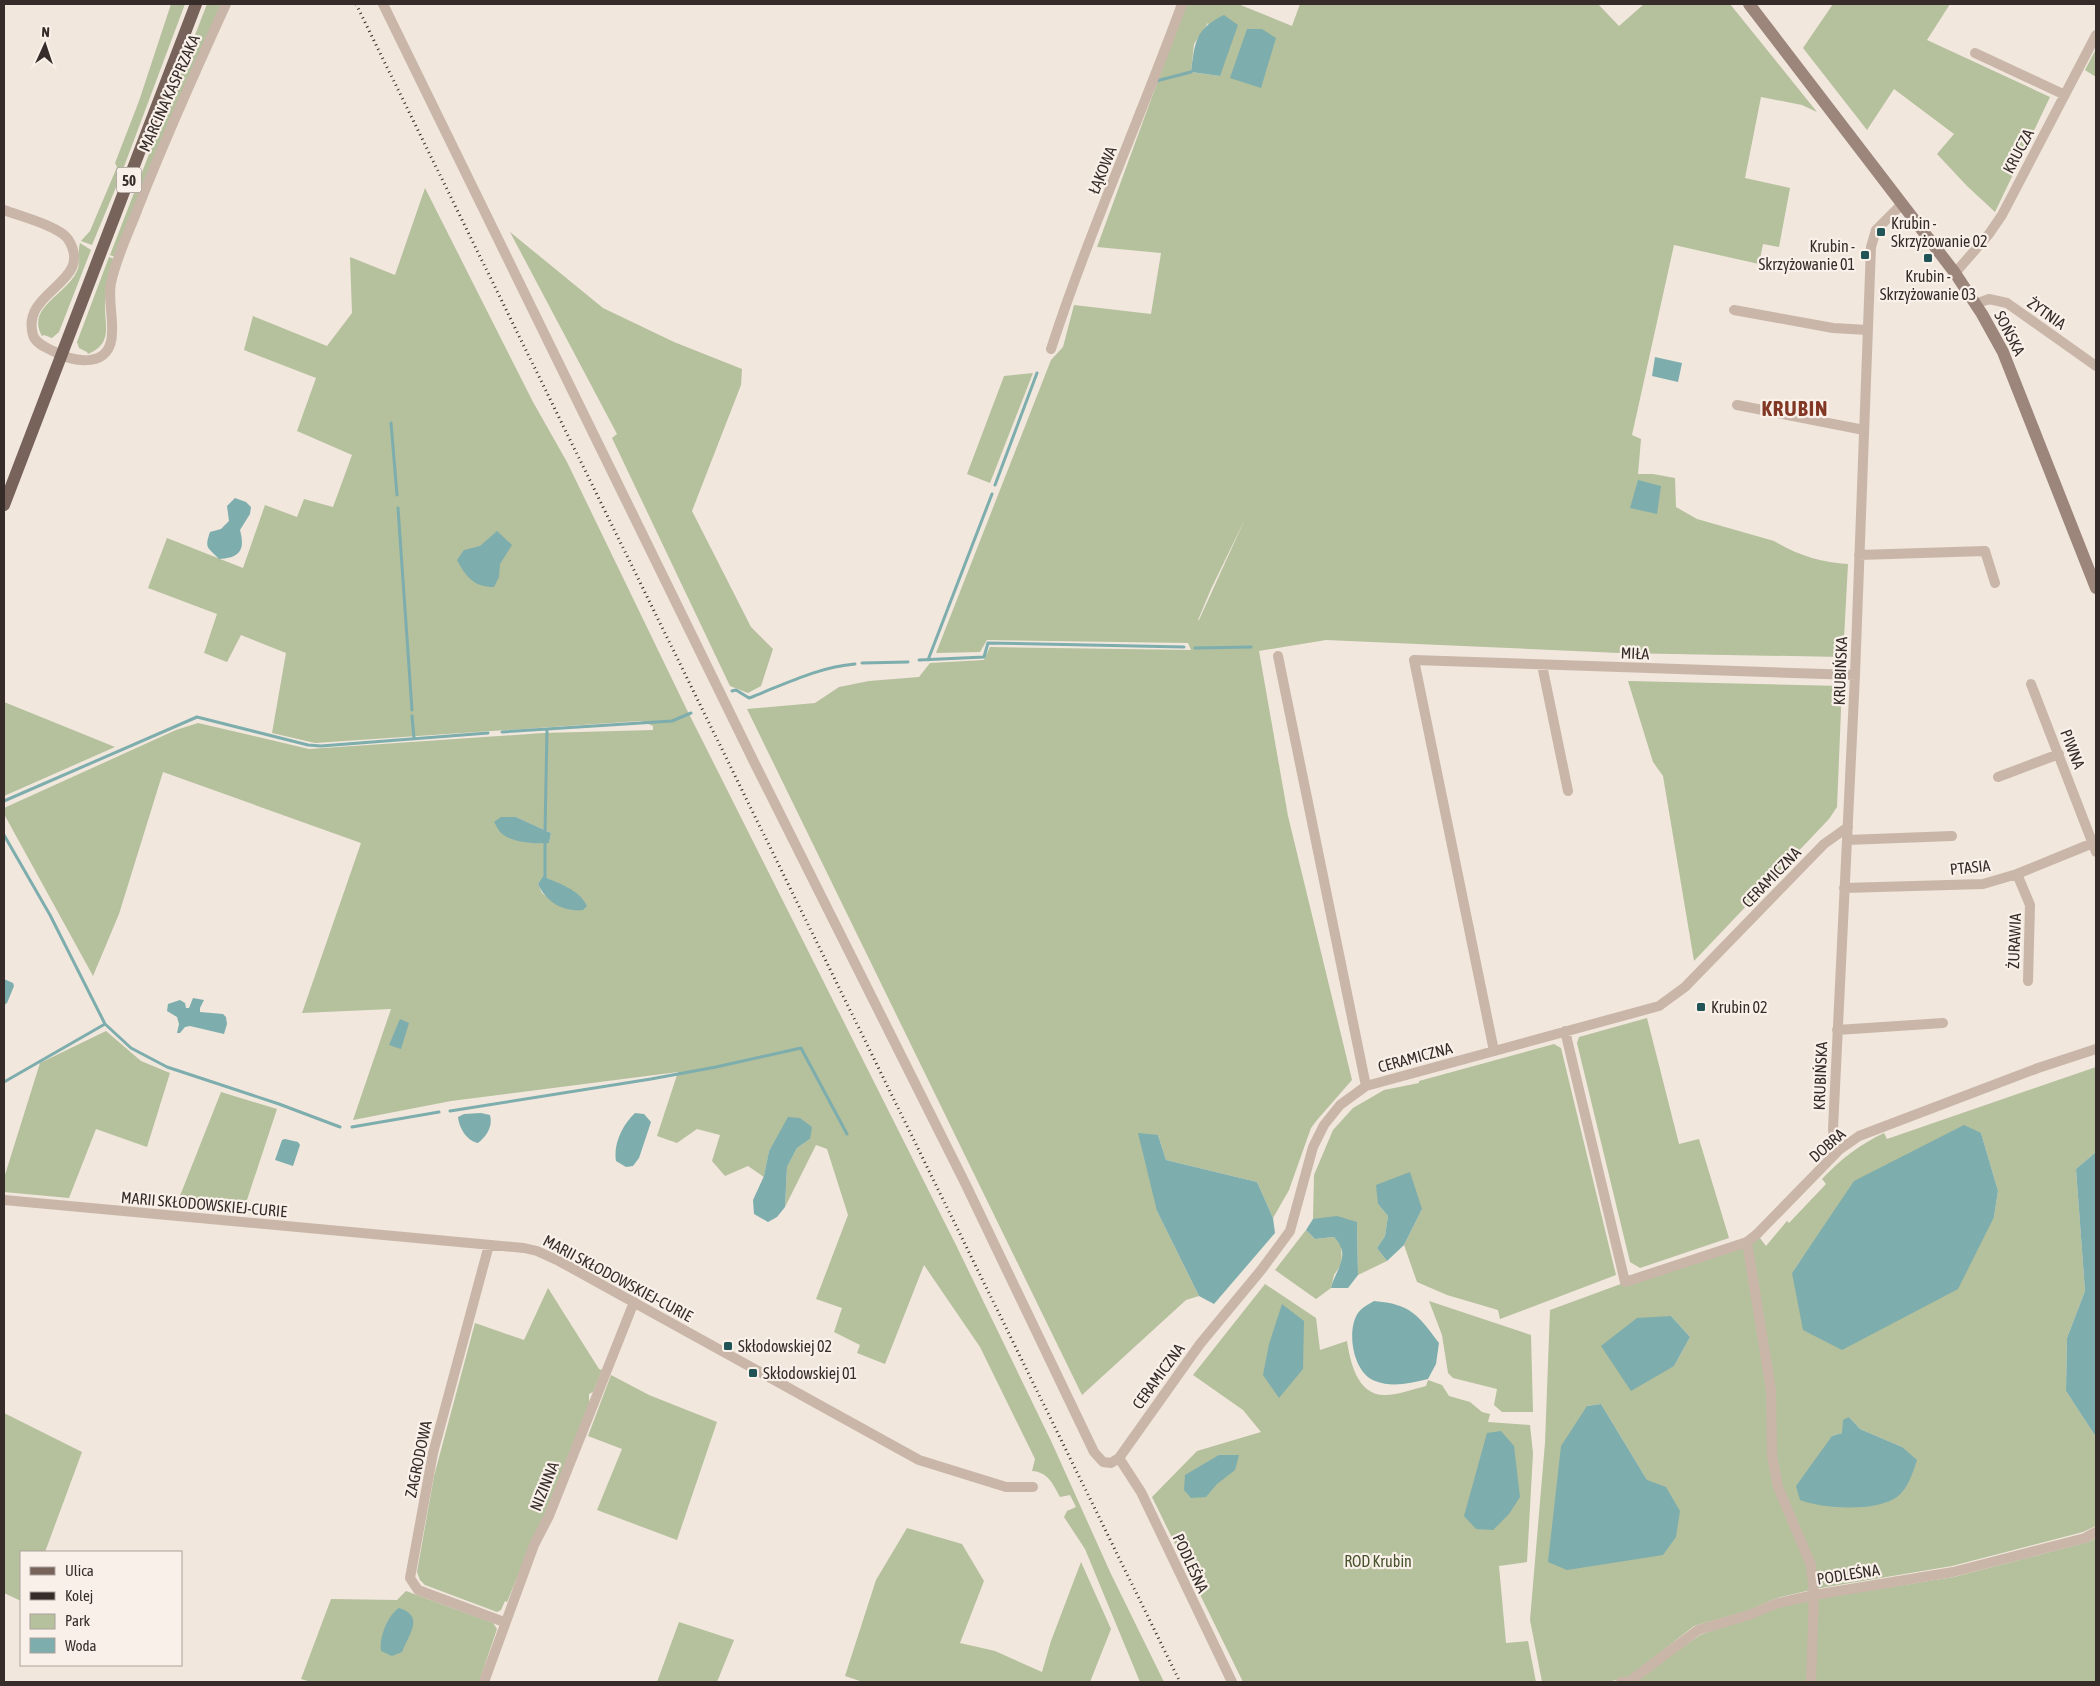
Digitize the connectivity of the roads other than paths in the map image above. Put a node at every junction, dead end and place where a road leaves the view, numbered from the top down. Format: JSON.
{"nodes":[{"id":1,"x":196,"y":4,"type":"edge"},
{"id":2,"x":226,"y":4,"type":"edge"},
{"id":3,"x":383,"y":4,"type":"edge"},
{"id":4,"x":1182,"y":4,"type":"edge"},
{"id":5,"x":1749,"y":4,"type":"edge"},
{"id":6,"x":2096,"y":35,"type":"edge"},
{"id":7,"x":1976,"y":53,"type":"dead end"},
{"id":8,"x":2065,"y":95,"type":"junction"},
{"id":9,"x":1902,"y":204,"type":"junction"},
{"id":10,"x":4,"y":210,"type":"edge"},
{"id":11,"x":1955,"y":272,"type":"junction"},
{"id":12,"x":1975,"y":304,"type":"junction"},
{"id":13,"x":1734,"y":310,"type":"dead end"},
{"id":14,"x":1868,"y":330,"type":"junction"},
{"id":15,"x":1051,"y":349,"type":"dead end"},
{"id":16,"x":62,"y":356,"type":"junction"},
{"id":17,"x":2096,"y":366,"type":"edge"},
{"id":18,"x":1737,"y":405,"type":"dead end"},
{"id":19,"x":1864,"y":430,"type":"junction"},
{"id":20,"x":4,"y":505,"type":"edge"},
{"id":21,"x":1859,"y":555,"type":"junction"},
{"id":22,"x":1995,"y":583,"type":"dead end"},
{"id":23,"x":2096,"y":588,"type":"edge"},
{"id":24,"x":1278,"y":656,"type":"dead end"},
{"id":25,"x":1542,"y":665,"type":"junction"},
{"id":26,"x":1855,"y":675,"type":"junction"},
{"id":27,"x":2031,"y":684,"type":"dead end"},
{"id":28,"x":2059,"y":754,"type":"junction"},
{"id":29,"x":1998,"y":777,"type":"dead end"},
{"id":30,"x":1568,"y":791,"type":"dead end"},
{"id":31,"x":1848,"y":827,"type":"junction"},
{"id":32,"x":1952,"y":836,"type":"dead end"},
{"id":33,"x":1847,"y":840,"type":"junction"},
{"id":34,"x":2094,"y":848,"type":"edge"},
{"id":35,"x":2017,"y":874,"type":"junction"},
{"id":36,"x":1844,"y":888,"type":"junction"},
{"id":37,"x":2028,"y":981,"type":"dead end"},
{"id":38,"x":1943,"y":1023,"type":"dead end"},
{"id":39,"x":1837,"y":1030,"type":"junction"},
{"id":40,"x":1565,"y":1031,"type":"junction"},
{"id":41,"x":2096,"y":1049,"type":"edge"},
{"id":42,"x":1494,"y":1051,"type":"junction"},
{"id":43,"x":1366,"y":1086,"type":"junction"},
{"id":44,"x":1839,"y":1150,"type":"junction"},
{"id":45,"x":4,"y":1200,"type":"edge"},
{"id":46,"x":1747,"y":1242,"type":"junction"},
{"id":47,"x":489,"y":1245,"type":"junction"},
{"id":48,"x":634,"y":1302,"type":"junction"},
{"id":49,"x":1119,"y":1458,"type":"junction"},
{"id":50,"x":1033,"y":1487,"type":"dead end"},
{"id":51,"x":2096,"y":1532,"type":"edge"},
{"id":52,"x":1814,"y":1595,"type":"junction"},
{"id":53,"x":504,"y":1622,"type":"junction"},
{"id":54,"x":484,"y":1682,"type":"edge"},
{"id":55,"x":1232,"y":1682,"type":"edge"},
{"id":56,"x":1621,"y":1682,"type":"edge"},
{"id":57,"x":1811,"y":1682,"type":"edge"}],
"edges":[{"from":1,"to":16,"type":"main road","name":"MARCINA KASPRZAKA","number":"50"},
{"from":2,"to":16,"type":"street","name":"MARCINA KASPRZAKA"},
{"from":3,"to":49,"type":"street"},
{"from":4,"to":15,"type":"street","name":"ŁĄKOWA"},
{"from":5,"to":9,"type":"street","name":"SOŃSKA"},
{"from":6,"to":8,"type":"street","name":"KRUCZA"},
{"from":7,"to":8,"type":"street"},
{"from":8,"to":11,"type":"street","name":"KRUCZA"},
{"from":9,"to":11,"type":"street","name":"SOŃSKA"},
{"from":9,"to":14,"type":"street","name":"KRUBIŃSKA"},
{"from":10,"to":16,"type":"street"},
{"from":11,"to":12,"type":"street","name":"SOŃSKA"},
{"from":12,"to":17,"type":"street","name":"ŻYTNIA"},
{"from":12,"to":23,"type":"street","name":"SOŃSKA"},
{"from":13,"to":14,"type":"street"},
{"from":14,"to":19,"type":"street","name":"KRUBIŃSKA"},
{"from":16,"to":20,"type":"main road","name":"MARCINA KASPRZAKA","number":"50"},
{"from":18,"to":19,"type":"street"},
{"from":19,"to":21,"type":"street","name":"KRUBIŃSKA"},
{"from":21,"to":22,"type":"street"},
{"from":21,"to":26,"type":"street","name":"KRUBIŃSKA"},
{"from":24,"to":43,"type":"street"},
{"from":25,"to":26,"type":"street","name":"MIŁA"},
{"from":25,"to":30,"type":"street"},
{"from":25,"to":42,"type":"street","name":"MIŁA"},
{"from":26,"to":31,"type":"street","name":"KRUBIŃSKA"},
{"from":27,"to":28,"type":"street","name":"PIWNA"},
{"from":28,"to":29,"type":"street"},
{"from":28,"to":34,"type":"street","name":"PIWNA"},
{"from":31,"to":33,"type":"street","name":"KRUBIŃSKA"},
{"from":31,"to":40,"type":"street","name":"CERAMICZNA"},
{"from":32,"to":33,"type":"street"},
{"from":33,"to":36,"type":"street","name":"KRUBIŃSKA"},
{"from":34,"to":35,"type":"street","name":"PTASIA"},
{"from":35,"to":36,"type":"street","name":"PTASIA"},
{"from":35,"to":37,"type":"street","name":"ŻURAWIA"},
{"from":36,"to":39,"type":"street","name":"KRUBIŃSKA"},
{"from":38,"to":39,"type":"street"},
{"from":39,"to":44,"type":"street","name":"KRUBIŃSKA"},
{"from":40,"to":42,"type":"street","name":"CERAMICZNA"},
{"from":40,"to":46,"type":"street","name":"DOBRA"},
{"from":41,"to":44,"type":"street","name":"DOBRA"},
{"from":42,"to":43,"type":"street","name":"CERAMICZNA"},
{"from":43,"to":49,"type":"street","name":"CERAMICZNA"},
{"from":44,"to":46,"type":"street","name":"DOBRA"},
{"from":45,"to":47,"type":"street","name":"MARII SKŁODOWSKIEJ-CURIE"},
{"from":46,"to":52,"type":"street"},
{"from":47,"to":48,"type":"street","name":"MARII SKŁODOWSKIEJ-CURIE"},
{"from":47,"to":53,"type":"street","name":"ZAGRODOWA"},
{"from":48,"to":50,"type":"street","name":"MARII SKŁODOWSKIEJ-CURIE"},
{"from":48,"to":53,"type":"street","name":"NIZINNA"},
{"from":49,"to":55,"type":"street","name":"PODLEŚNA"},
{"from":51,"to":52,"type":"street","name":"PODLEŚNA"},
{"from":52,"to":56,"type":"street","name":"PODLEŚNA"},
{"from":52,"to":57,"type":"street"},
{"from":53,"to":54,"type":"street","name":"NIZINNA"}]}
